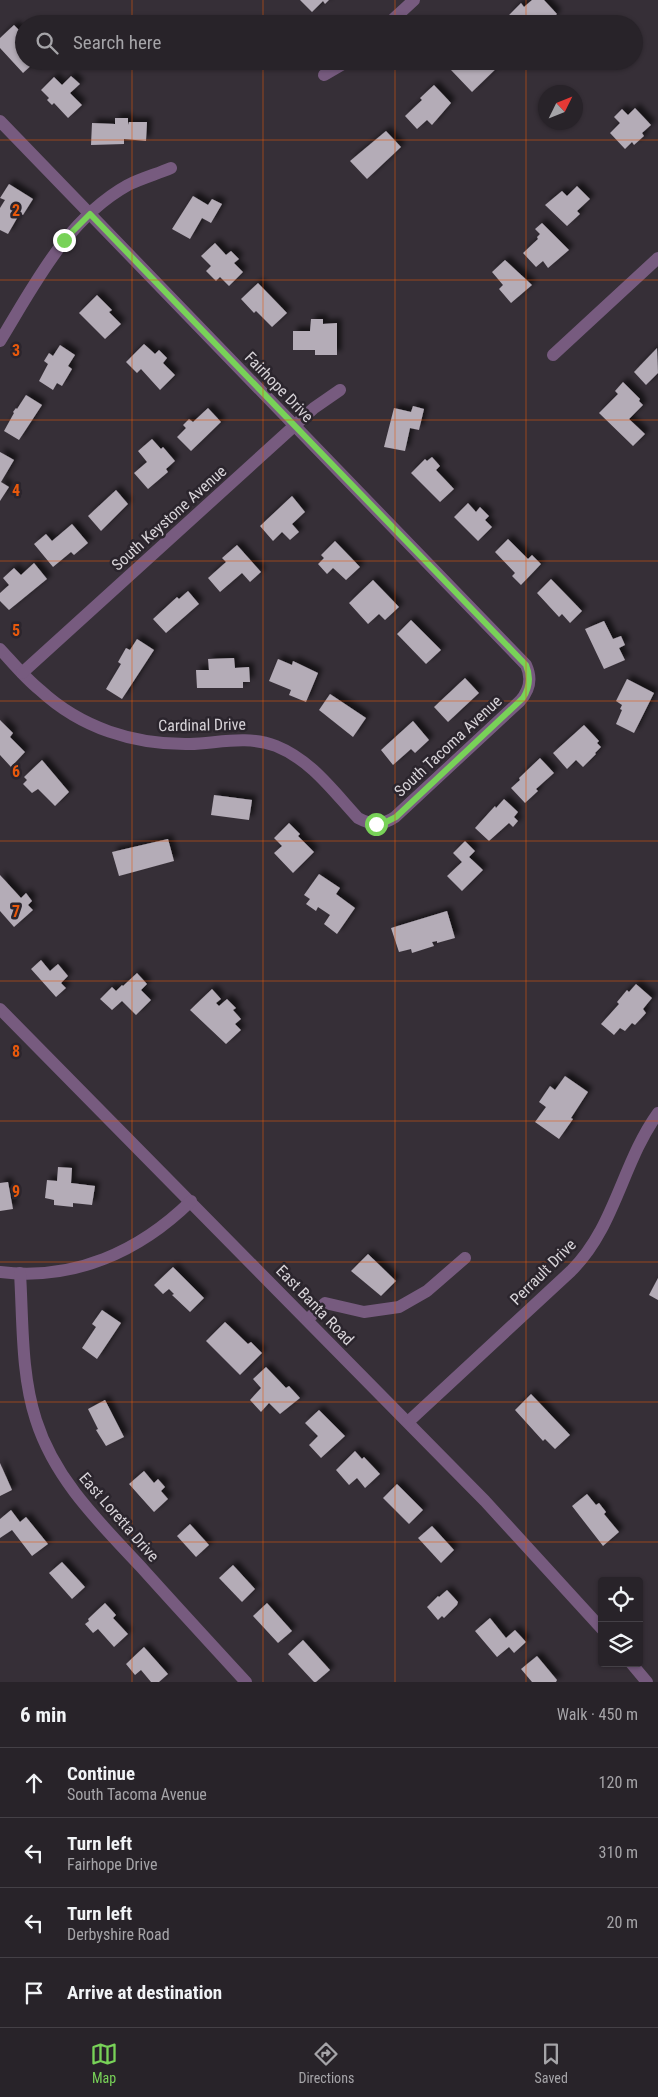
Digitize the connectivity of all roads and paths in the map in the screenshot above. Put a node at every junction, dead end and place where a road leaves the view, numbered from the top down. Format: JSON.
{"nodes":[{"id":1,"x":414,"y":0,"type":"edge"},
{"id":2,"x":398,"y":15,"type":"edge"},
{"id":3,"x":333,"y":70,"type":"edge"},
{"id":4,"x":324,"y":75,"type":"dead end"},
{"id":5,"x":0,"y":121,"type":"edge"},
{"id":6,"x":171,"y":168,"type":"dead end"},
{"id":7,"x":90,"y":214,"type":"junction"},
{"id":8,"x":658,"y":258,"type":"edge"},
{"id":9,"x":0,"y":341,"type":"edge"},
{"id":10,"x":553,"y":355,"type":"dead end"},
{"id":11,"x":340,"y":390,"type":"dead end"},
{"id":12,"x":295,"y":426,"type":"junction"},
{"id":13,"x":0,"y":649,"type":"edge"},
{"id":14,"x":22,"y":673,"type":"junction"},
{"id":15,"x":529,"y":678,"type":"joint"},
{"id":16,"x":376,"y":824,"type":"joint"},
{"id":17,"x":0,"y":1009,"type":"edge"},
{"id":18,"x":658,"y":1113,"type":"edge"},
{"id":19,"x":191,"y":1201,"type":"junction"},
{"id":20,"x":464,"y":1258,"type":"dead end"},
{"id":21,"x":0,"y":1272,"type":"edge"},
{"id":22,"x":20,"y":1274,"type":"junction"},
{"id":23,"x":307,"y":1320,"type":"junction"},
{"id":24,"x":408,"y":1422,"type":"junction"},
{"id":25,"x":598,"y":1626,"type":"edge"},
{"id":26,"x":634,"y":1667,"type":"edge"},
{"id":27,"x":246,"y":1682,"type":"edge"},
{"id":28,"x":647,"y":1682,"type":"edge"}],
"edges":[{"from":1,"to":2,"type":"street"},
{"from":3,"to":4,"type":"street"},
{"from":5,"to":7,"type":"street","name":"Fairhope Drive"},
{"from":6,"to":7,"type":"street"},
{"from":7,"to":9,"type":"street"},
{"from":7,"to":12,"type":"street","name":"Fairhope Drive"},
{"from":8,"to":10,"type":"street"},
{"from":11,"to":12,"type":"street","name":"South Keystone Avenue"},
{"from":12,"to":14,"type":"street","name":"South Keystone Avenue"},
{"from":12,"to":15,"type":"street","name":"Fairhope Drive"},
{"from":13,"to":14,"type":"street","name":"Cardinal Drive"},
{"from":14,"to":16,"type":"street","name":"Cardinal Drive"},
{"from":15,"to":16,"type":"street","name":"South Tacoma Avenue"},
{"from":17,"to":19,"type":"street","name":"East Banta Road"},
{"from":18,"to":24,"type":"street","name":"Perrault Drive"},
{"from":19,"to":22,"type":"street"},
{"from":19,"to":23,"type":"street","name":"East Banta Road"},
{"from":20,"to":23,"type":"street"},
{"from":21,"to":22,"type":"street"},
{"from":22,"to":27,"type":"street","name":"East Loretta Drive"},
{"from":23,"to":24,"type":"street","name":"East Banta Road"},
{"from":24,"to":25,"type":"street","name":"East Banta Road"},
{"from":26,"to":28,"type":"street"}]}
